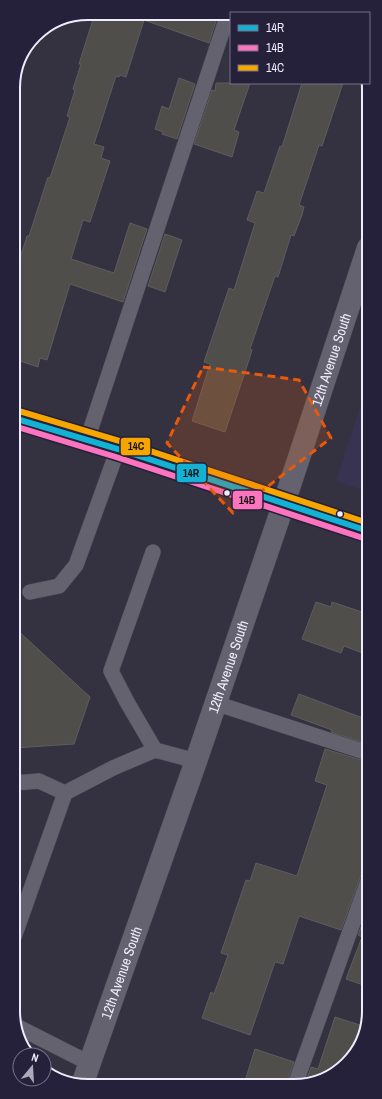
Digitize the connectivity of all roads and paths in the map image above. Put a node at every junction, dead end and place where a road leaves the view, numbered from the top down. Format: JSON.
{"nodes":[{"id":1,"x":226,"y":20,"type":"edge"},
{"id":2,"x":362,"y":266,"type":"edge"},
{"id":3,"x":20,"y":420,"type":"edge"},
{"id":4,"x":87,"y":440,"type":"junction"},
{"id":5,"x":118,"y":449,"type":"junction"},
{"id":6,"x":284,"y":503,"type":"junction"},
{"id":7,"x":362,"y":529,"type":"edge"},
{"id":8,"x":153,"y":552,"type":"dead end"},
{"id":9,"x":30,"y":592,"type":"dead end"},
{"id":10,"x":215,"y":704,"type":"junction"},
{"id":11,"x":155,"y":750,"type":"junction"},
{"id":12,"x":362,"y":751,"type":"edge"},
{"id":13,"x":196,"y":761,"type":"junction"},
{"id":14,"x":20,"y":782,"type":"edge"},
{"id":15,"x":65,"y":793,"type":"junction"},
{"id":16,"x":362,"y":897,"type":"edge"},
{"id":17,"x":20,"y":920,"type":"edge"},
{"id":18,"x":23,"y":1031,"type":"edge"},
{"id":19,"x":89,"y":1063,"type":"junction"},
{"id":20,"x":84,"y":1079,"type":"edge"},
{"id":21,"x":297,"y":1079,"type":"edge"}],
"edges":[{"from":1,"to":4,"type":"lane"},
{"from":2,"to":6,"type":"street","name":"12th Avenue South"},
{"from":3,"to":4,"type":"street"},
{"from":4,"to":5,"type":"street"},
{"from":5,"to":6,"type":"street"},
{"from":5,"to":9,"type":"lane"},
{"from":6,"to":7,"type":"street"},
{"from":6,"to":10,"type":"street","name":"12th Avenue South"},
{"from":8,"to":11,"type":"lane"},
{"from":10,"to":12,"type":"lane"},
{"from":10,"to":13,"type":"street","name":"12th Avenue South"},
{"from":11,"to":13,"type":"lane"},
{"from":11,"to":15,"type":"lane"},
{"from":13,"to":19,"type":"street","name":"12th Avenue South"},
{"from":14,"to":15,"type":"lane"},
{"from":15,"to":17,"type":"lane"},
{"from":16,"to":21,"type":"lane"},
{"from":18,"to":19,"type":"lane"},
{"from":19,"to":20,"type":"street","name":"12th Avenue South"}]}
